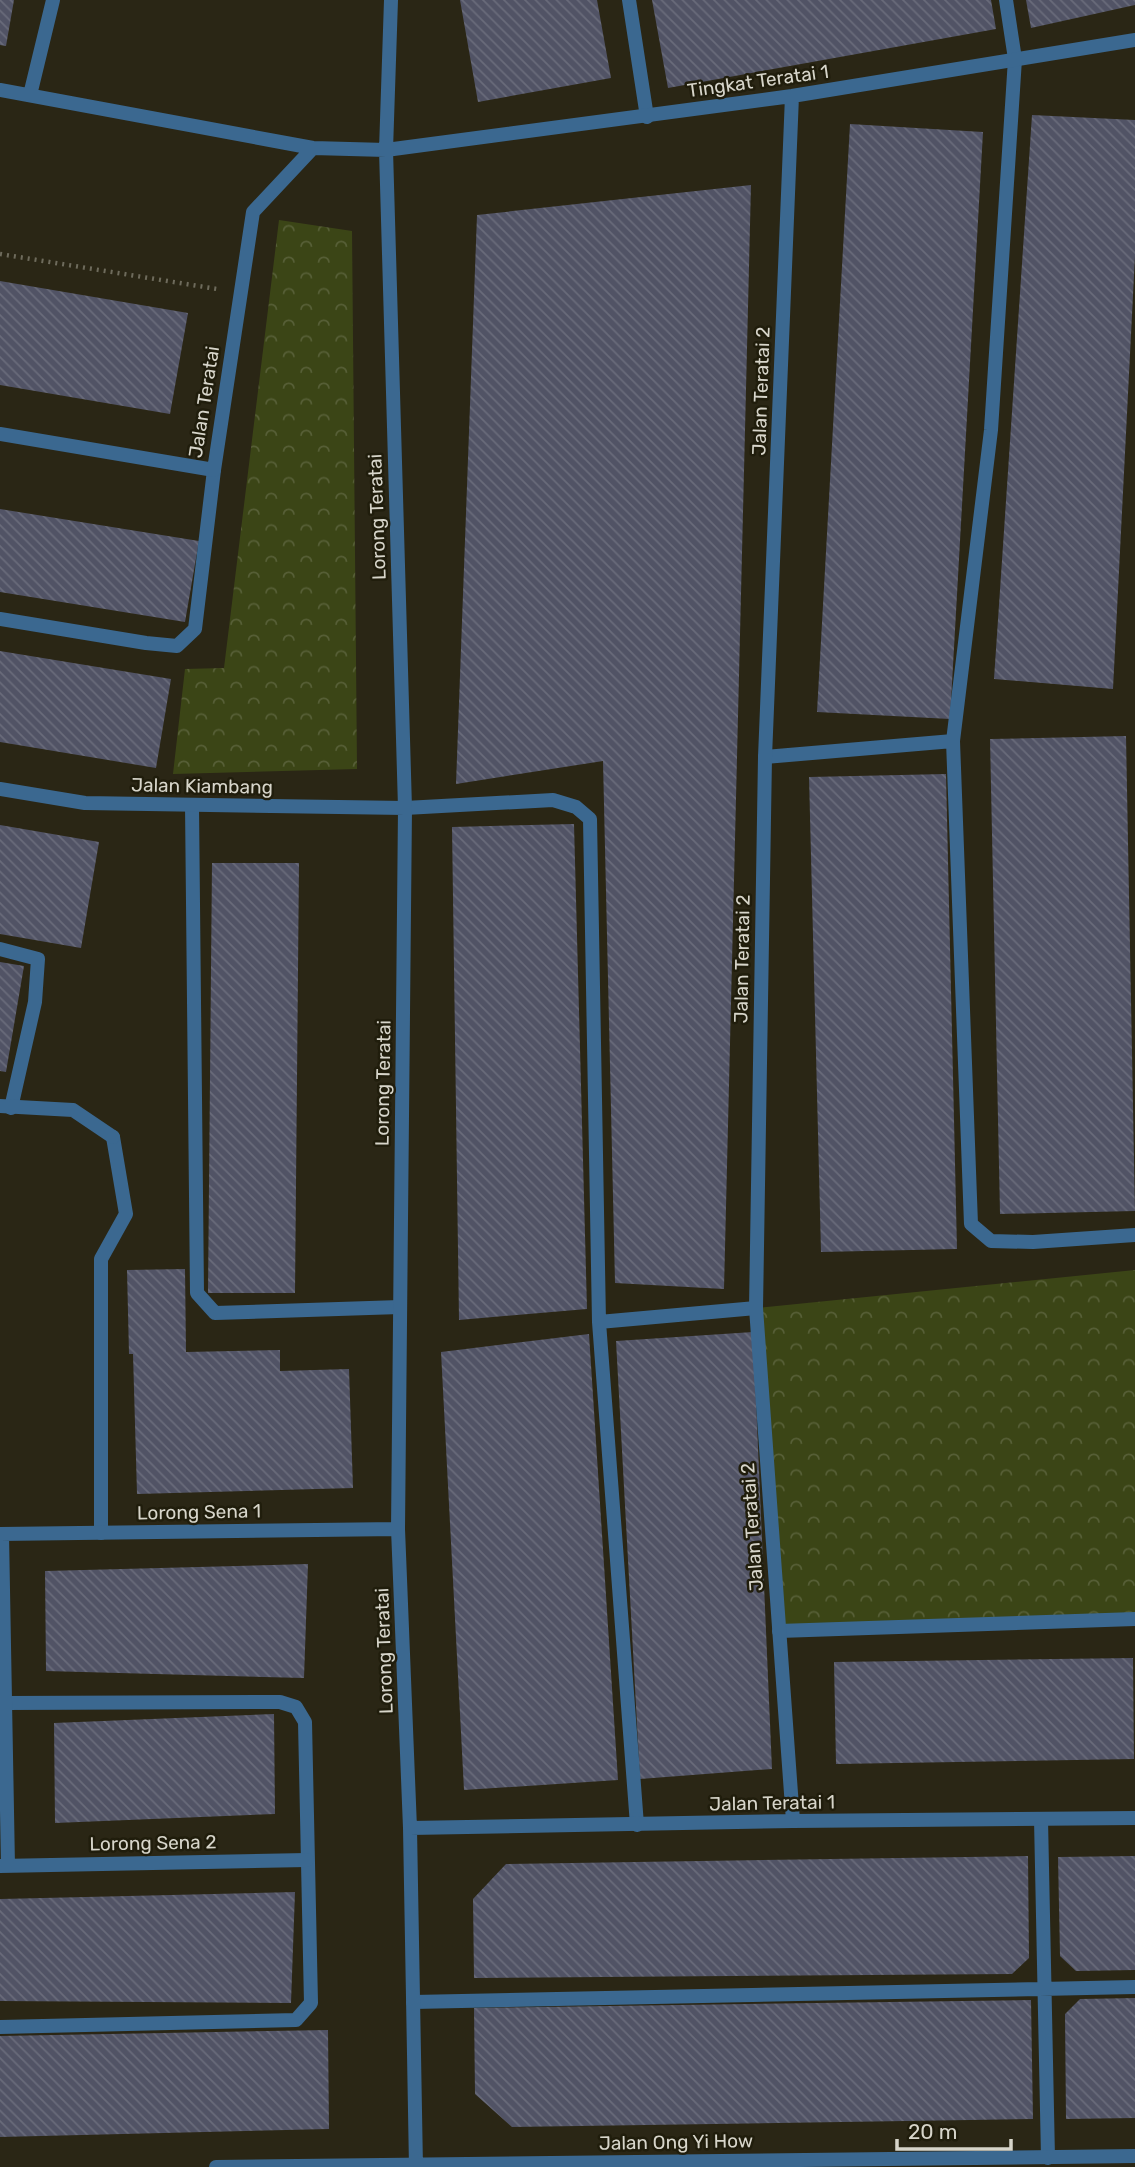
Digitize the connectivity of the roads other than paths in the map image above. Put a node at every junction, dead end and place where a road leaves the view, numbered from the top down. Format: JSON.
{"nodes":[{"id":1,"x":53,"y":0,"type":"edge"},
{"id":2,"x":391,"y":0,"type":"edge"},
{"id":3,"x":629,"y":0,"type":"edge"},
{"id":4,"x":1006,"y":0,"type":"edge"},
{"id":5,"x":1135,"y":40,"type":"edge"},
{"id":6,"x":1015,"y":59,"type":"junction"},
{"id":7,"x":0,"y":90,"type":"edge"},
{"id":8,"x":30,"y":95,"type":"junction"},
{"id":9,"x":792,"y":96,"type":"junction"},
{"id":10,"x":647,"y":117,"type":"junction"},
{"id":11,"x":313,"y":148,"type":"junction"},
{"id":12,"x":386,"y":150,"type":"junction"},
{"id":13,"x":0,"y":434,"type":"edge"},
{"id":14,"x":214,"y":470,"type":"junction"},
{"id":15,"x":0,"y":619,"type":"edge"},
{"id":16,"x":953,"y":740,"type":"junction"},
{"id":17,"x":765,"y":757,"type":"junction"},
{"id":18,"x":0,"y":789,"type":"edge"},
{"id":19,"x":192,"y":805,"type":"junction"},
{"id":20,"x":405,"y":808,"type":"junction"},
{"id":21,"x":0,"y":949,"type":"edge"},
{"id":22,"x":5,"y":1107,"type":"edge"},
{"id":23,"x":1135,"y":1235,"type":"edge"},
{"id":24,"x":400,"y":1307,"type":"junction"},
{"id":25,"x":756,"y":1308,"type":"junction"},
{"id":26,"x":599,"y":1322,"type":"junction"},
{"id":27,"x":398,"y":1529,"type":"junction"},
{"id":28,"x":102,"y":1533,"type":"junction"},
{"id":29,"x":1,"y":1534,"type":"edge"},
{"id":30,"x":1135,"y":1619,"type":"edge"},
{"id":31,"x":779,"y":1631,"type":"junction"},
{"id":32,"x":5,"y":1703,"type":"junction"},
{"id":33,"x":1135,"y":1818,"type":"edge"},
{"id":34,"x":1041,"y":1819,"type":"junction"},
{"id":35,"x":793,"y":1821,"type":"junction"},
{"id":36,"x":637,"y":1825,"type":"junction"},
{"id":37,"x":410,"y":1828,"type":"junction"},
{"id":38,"x":307,"y":1860,"type":"junction"},
{"id":39,"x":4,"y":1866,"type":"edge"},
{"id":40,"x":1135,"y":1987,"type":"edge"},
{"id":41,"x":1044,"y":1988,"type":"junction"},
{"id":42,"x":413,"y":2001,"type":"junction"},
{"id":43,"x":0,"y":2027,"type":"edge"},
{"id":44,"x":1135,"y":2156,"type":"edge"},
{"id":45,"x":1048,"y":2158,"type":"junction"},
{"id":46,"x":415,"y":2165,"type":"edge"},
{"id":47,"x":216,"y":2167,"type":"edge"}],
"edges":[{"from":1,"to":8,"type":"street"},
{"from":2,"to":12,"type":"street","name":"Lorong Teratai"},
{"from":3,"to":10,"type":"street"},
{"from":4,"to":6,"type":"street"},
{"from":5,"to":6,"type":"street","name":"Tingkat Teratai 1"},
{"from":6,"to":9,"type":"street","name":"Tingkat Teratai 1"},
{"from":6,"to":16,"type":"street"},
{"from":7,"to":8,"type":"street"},
{"from":8,"to":11,"type":"street"},
{"from":9,"to":10,"type":"street","name":"Tingkat Teratai 1"},
{"from":9,"to":17,"type":"street","name":"Jalan Teratai 2"},
{"from":10,"to":12,"type":"street","name":"Tingkat Teratai 1"},
{"from":11,"to":12,"type":"street"},
{"from":11,"to":14,"type":"street","name":"Jalan Teratai"},
{"from":12,"to":20,"type":"street","name":"Lorong Teratai"},
{"from":13,"to":14,"type":"street","name":"Jalan Teratai"},
{"from":14,"to":15,"type":"street"},
{"from":16,"to":17,"type":"street"},
{"from":16,"to":23,"type":"street"},
{"from":17,"to":25,"type":"street","name":"Jalan Teratai 2"},
{"from":18,"to":19,"type":"street","name":"Jalan Kiambang"},
{"from":19,"to":20,"type":"street","name":"Jalan Kiambang"},
{"from":19,"to":24,"type":"street"},
{"from":20,"to":24,"type":"street","name":"Lorong Teratai"},
{"from":20,"to":26,"type":"street","name":"Jalan Kiambang"},
{"from":21,"to":22,"type":"street"},
{"from":22,"to":28,"type":"street"},
{"from":24,"to":27,"type":"street","name":"Lorong Teratai"},
{"from":25,"to":26,"type":"street"},
{"from":25,"to":31,"type":"street","name":"Jalan Teratai 2"},
{"from":26,"to":36,"type":"street"},
{"from":27,"to":28,"type":"street","name":"Lorong Sena 1"},
{"from":27,"to":37,"type":"street","name":"Lorong Teratai"},
{"from":28,"to":29,"type":"street","name":"Lorong Sena 1"},
{"from":29,"to":32,"type":"street"},
{"from":30,"to":31,"type":"street"},
{"from":31,"to":35,"type":"street","name":"Jalan Teratai 2"},
{"from":32,"to":38,"type":"street"},
{"from":32,"to":39,"type":"street"},
{"from":33,"to":34,"type":"street","name":"Jalan Teratai 1"},
{"from":34,"to":35,"type":"street","name":"Jalan Teratai 1"},
{"from":34,"to":41,"type":"street"},
{"from":35,"to":36,"type":"street","name":"Jalan Teratai 1"},
{"from":36,"to":37,"type":"street","name":"Jalan Teratai 1"},
{"from":37,"to":42,"type":"street","name":"Lorong Teratai"},
{"from":38,"to":39,"type":"street","name":"Lorong Sena 2"},
{"from":38,"to":43,"type":"street"},
{"from":40,"to":41,"type":"street"},
{"from":41,"to":42,"type":"street"},
{"from":41,"to":45,"type":"street"},
{"from":42,"to":46,"type":"street","name":"Lorong Teratai"},
{"from":44,"to":45,"type":"street","name":"Jalan Ong Yi How"},
{"from":45,"to":46,"type":"street","name":"Jalan Ong Yi How"},
{"from":46,"to":47,"type":"street","name":"Jalan Ong Yi How"}]}
